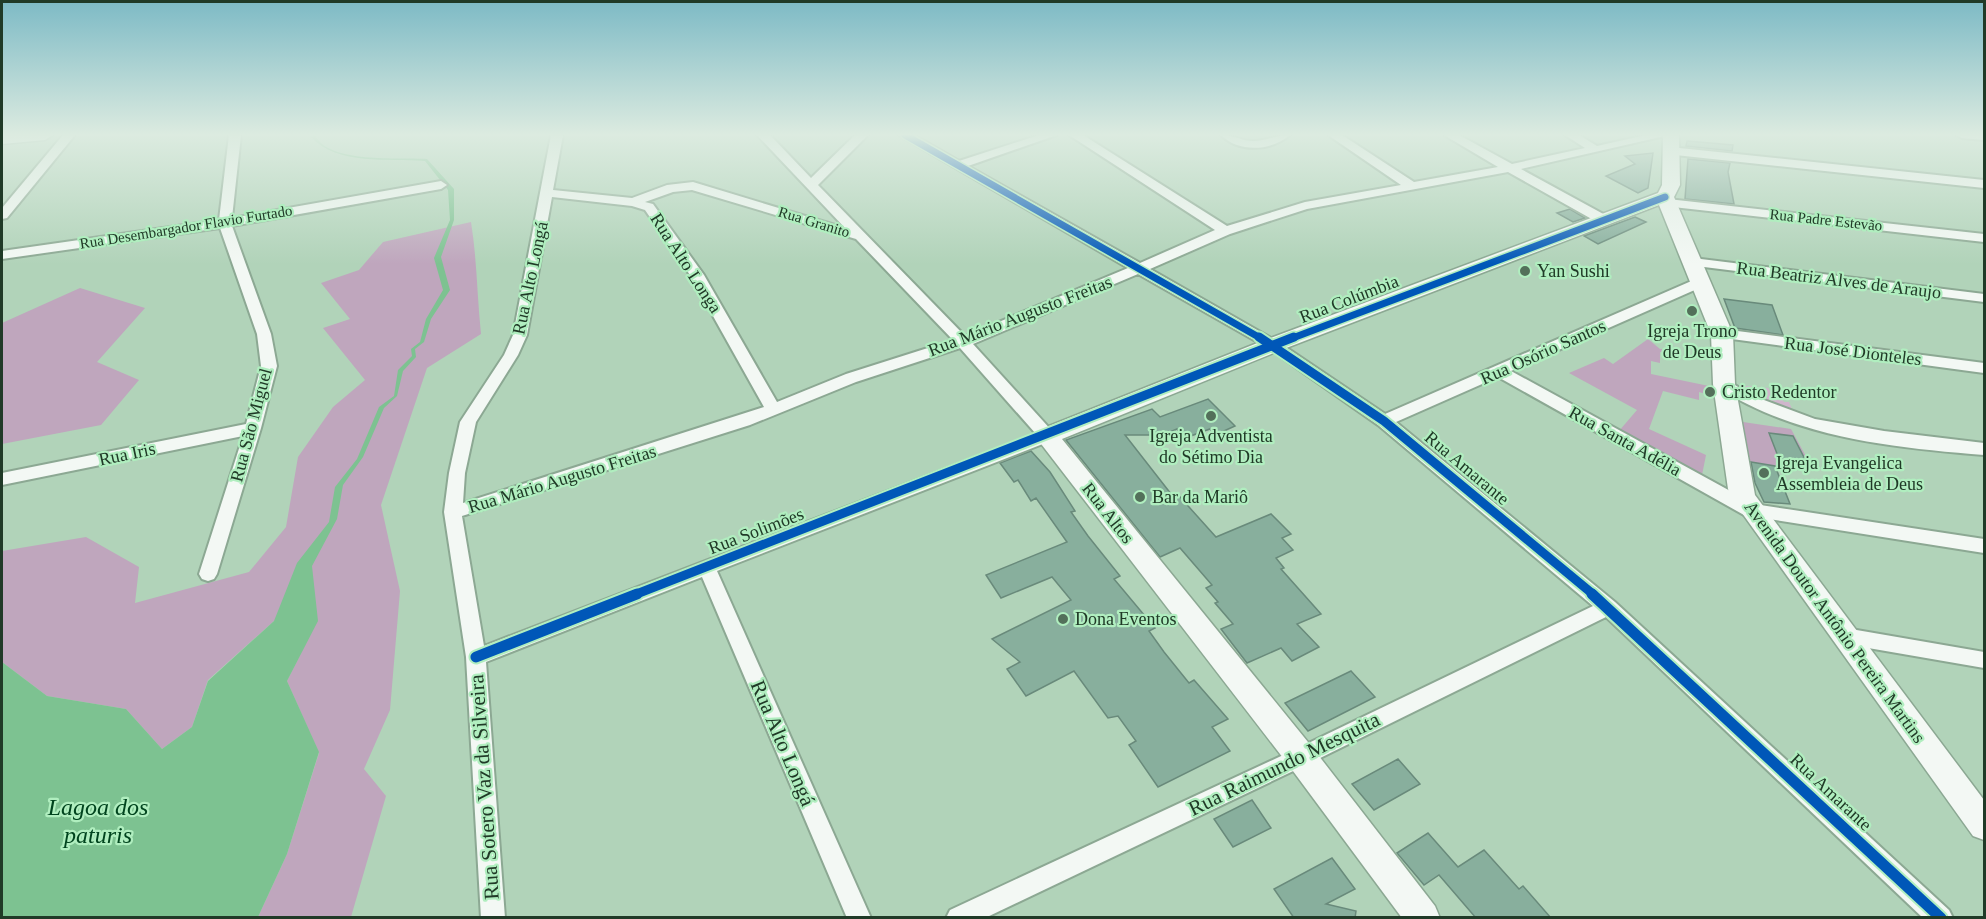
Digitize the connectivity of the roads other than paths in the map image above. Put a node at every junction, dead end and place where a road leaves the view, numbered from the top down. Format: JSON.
{"nodes":[{"id":1,"x":33,"y":178,"type":"edge"},
{"id":2,"x":230,"y":178,"type":"edge"},
{"id":3,"x":550,"y":178,"type":"edge"},
{"id":4,"x":804,"y":178,"type":"edge"},
{"id":5,"x":818,"y":178,"type":"edge"},
{"id":6,"x":981,"y":178,"type":"edge"},
{"id":7,"x":1142,"y":178,"type":"edge"},
{"id":8,"x":1399,"y":178,"type":"edge"},
{"id":9,"x":1452,"y":178,"type":"edge"},
{"id":10,"x":1528,"y":178,"type":"edge"},
{"id":11,"x":1670,"y":178,"type":"edge"},
{"id":12,"x":1943,"y":178,"type":"edge"},
{"id":13,"x":1984,"y":184,"type":"edge"},
{"id":14,"x":441,"y":185,"type":"dead end"},
{"id":15,"x":811,"y":185,"type":"junction"},
{"id":16,"x":1410,"y":185,"type":"junction"},
{"id":17,"x":547,"y":193,"type":"junction"},
{"id":18,"x":1666,"y":200,"type":"junction"},
{"id":19,"x":633,"y":202,"type":"junction"},
{"id":20,"x":2,"y":215,"type":"edge"},
{"id":21,"x":1602,"y":219,"type":"junction"},
{"id":22,"x":225,"y":223,"type":"junction"},
{"id":23,"x":1225,"y":231,"type":"junction"},
{"id":24,"x":858,"y":235,"type":"junction"},
{"id":25,"x":1984,"y":238,"type":"edge"},
{"id":26,"x":2,"y":255,"type":"edge"},
{"id":27,"x":1138,"y":270,"type":"junction"},
{"id":28,"x":1697,"y":272,"type":"junction"},
{"id":29,"x":1984,"y":298,"type":"edge"},
{"id":30,"x":1722,"y":334,"type":"junction"},
{"id":31,"x":963,"y":342,"type":"junction"},
{"id":32,"x":1273,"y":345,"type":"junction"},
{"id":33,"x":1984,"y":369,"type":"edge"},
{"id":34,"x":1499,"y":371,"type":"junction"},
{"id":35,"x":1724,"y":384,"type":"junction"},
{"id":36,"x":774,"y":410,"type":"junction"},
{"id":37,"x":1384,"y":421,"type":"junction"},
{"id":38,"x":253,"y":428,"type":"junction"},
{"id":39,"x":1047,"y":436,"type":"junction"},
{"id":40,"x":1984,"y":449,"type":"edge"},
{"id":41,"x":2,"y":479,"type":"edge"},
{"id":42,"x":1750,"y":510,"type":"junction"},
{"id":43,"x":453,"y":512,"type":"junction"},
{"id":44,"x":1984,"y":546,"type":"edge"},
{"id":45,"x":707,"y":568,"type":"junction"},
{"id":46,"x":208,"y":574,"type":"dead end"},
{"id":47,"x":1608,"y":607,"type":"junction"},
{"id":48,"x":1845,"y":636,"type":"junction"},
{"id":49,"x":476,"y":657,"type":"junction"},
{"id":50,"x":1984,"y":660,"type":"edge"},
{"id":51,"x":1300,"y":757,"type":"junction"},
{"id":52,"x":1973,"y":794,"type":"edge"},
{"id":53,"x":1984,"y":825,"type":"edge"},
{"id":54,"x":492,"y":918,"type":"edge"},
{"id":55,"x":858,"y":918,"type":"edge"},
{"id":56,"x":958,"y":918,"type":"edge"},
{"id":57,"x":1423,"y":918,"type":"edge"},
{"id":58,"x":1941,"y":918,"type":"edge"}],
"edges":[{"from":1,"to":20,"type":"street"},
{"from":2,"to":22,"type":"street","name":"Rua São Miguel"},
{"from":3,"to":17,"type":"street","name":"Rua Alto Longá"},
{"from":4,"to":15,"type":"street","name":"Rua Altos"},
{"from":5,"to":15,"type":"street"},
{"from":6,"to":27,"type":"street","name":"Rua Amarante"},
{"from":7,"to":23,"type":"street"},
{"from":8,"to":16,"type":"street"},
{"from":9,"to":16,"type":"street","name":"Rua Mário Augusto Freitas"},
{"from":10,"to":21,"type":"street"},
{"from":11,"to":18,"type":"street"},
{"from":12,"to":13,"type":"street","name":"Rua Mário Augusto Freitas"},
{"from":14,"to":22,"type":"street","name":"Rua Desembargador Flavio Furtado"},
{"from":15,"to":24,"type":"street","name":"Rua Altos"},
{"from":16,"to":23,"type":"street","name":"Rua Mário Augusto Freitas"},
{"from":17,"to":19,"type":"street","name":"Rua Alto Longa"},
{"from":17,"to":43,"type":"street","name":"Rua Alto Longá"},
{"from":18,"to":21,"type":"street","name":"Rua Colúmbia"},
{"from":18,"to":25,"type":"street","name":"Rua Padre Estevão"},
{"from":18,"to":28,"type":"street","name":"Avenida Doutor Antônio Pereira Martins"},
{"from":19,"to":24,"type":"street","name":"Rua Granito"},
{"from":19,"to":36,"type":"street","name":"Rua Alto Longa"},
{"from":21,"to":32,"type":"street","name":"Rua Colúmbia"},
{"from":22,"to":26,"type":"street","name":"Rua Desembargador Flavio Furtado"},
{"from":22,"to":38,"type":"street","name":"Rua São Miguel"},
{"from":23,"to":27,"type":"street","name":"Rua Mário Augusto Freitas"},
{"from":24,"to":31,"type":"street","name":"Rua Altos"},
{"from":27,"to":31,"type":"street","name":"Rua Mário Augusto Freitas"},
{"from":27,"to":32,"type":"street","name":"Rua Amarante"},
{"from":28,"to":29,"type":"street","name":"Rua Beatriz Alves de Araujo"},
{"from":28,"to":30,"type":"street","name":"Avenida Doutor Antônio Pereira Martins"},
{"from":28,"to":34,"type":"street","name":"Rua Osório Santos"},
{"from":30,"to":33,"type":"street","name":"Rua José Dionteles"},
{"from":30,"to":35,"type":"street","name":"Avenida Doutor Antônio Pereira Martins"},
{"from":31,"to":36,"type":"street","name":"Rua Mário Augusto Freitas"},
{"from":31,"to":39,"type":"street","name":"Rua Altos"},
{"from":32,"to":37,"type":"street","name":"Rua Amarante"},
{"from":32,"to":39,"type":"street","name":"Rua Colúmbia"},
{"from":34,"to":37,"type":"street","name":"Rua Osório Santos"},
{"from":34,"to":42,"type":"street","name":"Rua Santa Adélia"},
{"from":35,"to":40,"type":"street"},
{"from":35,"to":42,"type":"street","name":"Avenida Doutor Antônio Pereira Martins"},
{"from":36,"to":43,"type":"street","name":"Rua Mário Augusto Freitas"},
{"from":37,"to":47,"type":"street","name":"Rua Amarante"},
{"from":38,"to":41,"type":"street","name":"Rua Iris"},
{"from":38,"to":46,"type":"street","name":"Rua São Miguel"},
{"from":39,"to":45,"type":"street","name":"Rua Solimões"},
{"from":39,"to":51,"type":"street","name":"Rua Altos"},
{"from":42,"to":44,"type":"street"},
{"from":42,"to":48,"type":"street","name":"Avenida Doutor Antônio Pereira Martins"},
{"from":43,"to":49,"type":"street","name":"Rua Alto Longá"},
{"from":45,"to":49,"type":"street","name":"Rua Solimões"},
{"from":45,"to":55,"type":"street","name":"Rua Alto Longá"},
{"from":47,"to":51,"type":"street","name":"Rua Raimundo Mesquita"},
{"from":47,"to":58,"type":"street","name":"Rua Amarante"},
{"from":48,"to":50,"type":"street"},
{"from":48,"to":52,"type":"street","name":"Avenida Doutor Antônio Pereira Martins"},
{"from":49,"to":54,"type":"street","name":"Rua Sotero Vaz da Silveira"},
{"from":51,"to":56,"type":"street","name":"Rua Raimundo Mesquita"},
{"from":51,"to":57,"type":"street","name":"Rua Altos"},
{"from":52,"to":53,"type":"street","name":"Avenida Doutor Antônio Pereira Martins"}]}
